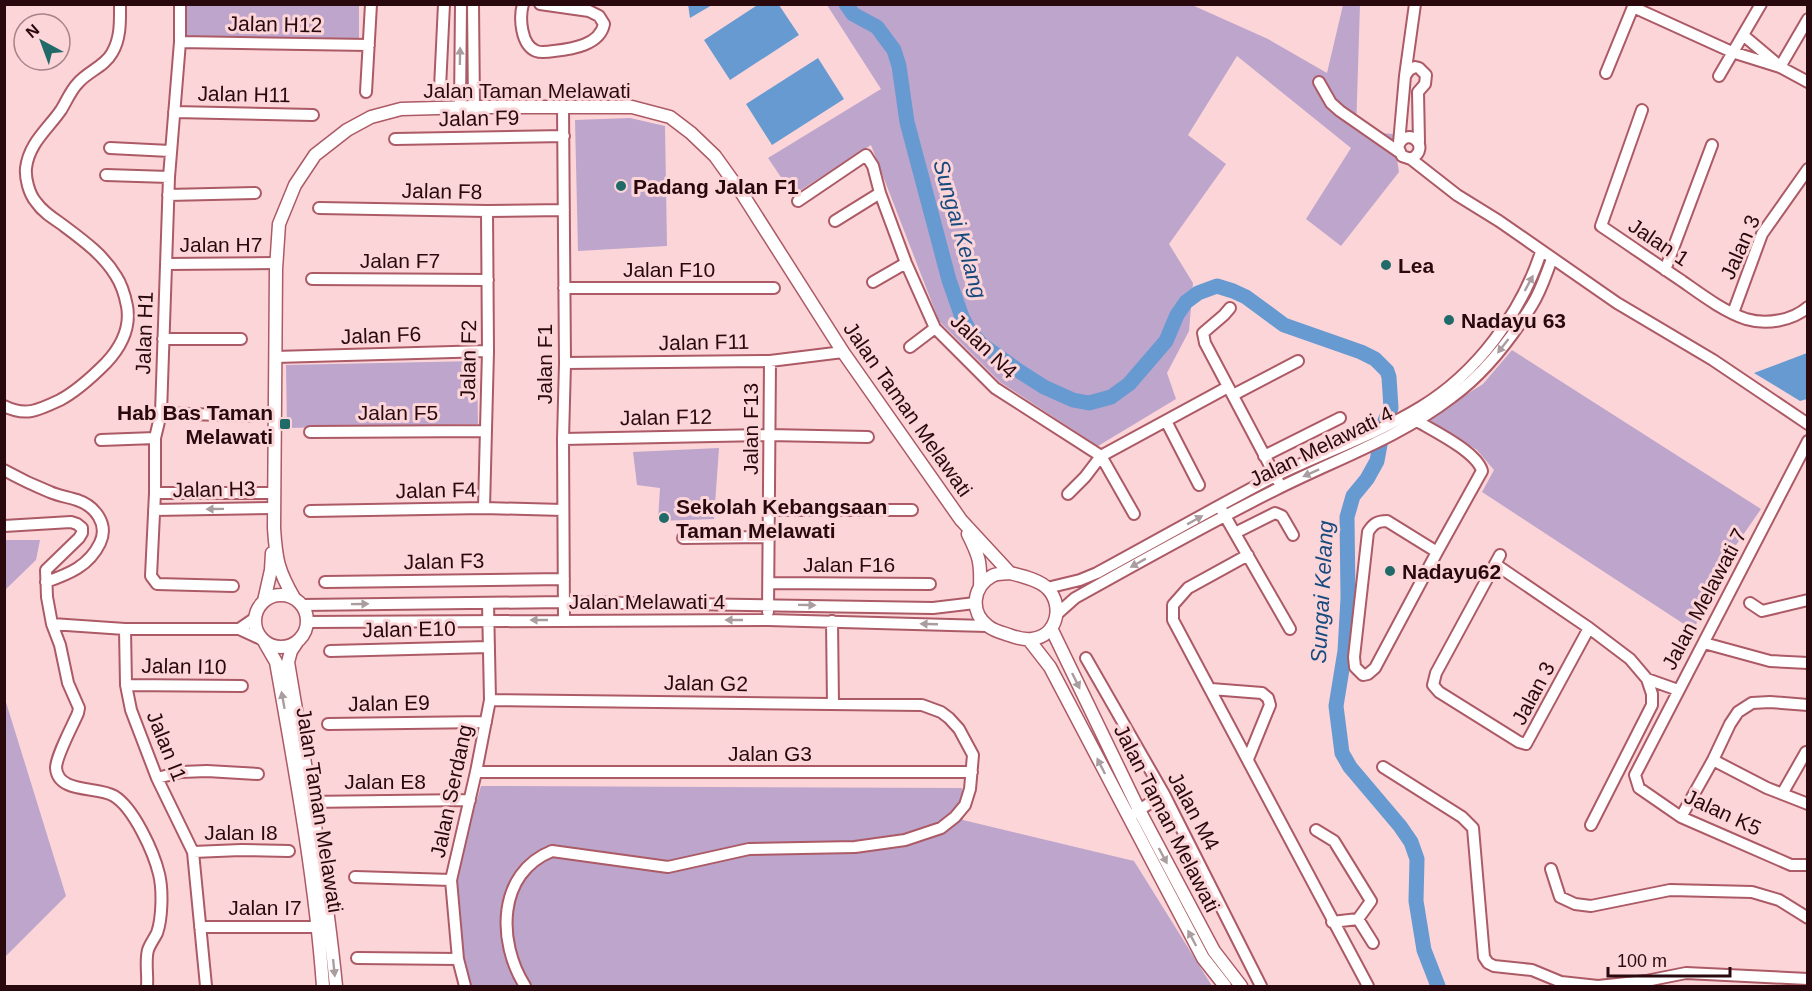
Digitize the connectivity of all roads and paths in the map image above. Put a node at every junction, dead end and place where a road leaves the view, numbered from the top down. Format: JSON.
{"nodes":[{"id":1,"x":120,"y":4,"type":"edge"},
{"id":2,"x":180,"y":4,"type":"edge"},
{"id":3,"x":371,"y":4,"type":"edge"},
{"id":4,"x":444,"y":4,"type":"edge"},
{"id":5,"x":461,"y":4,"type":"edge"},
{"id":6,"x":473,"y":4,"type":"edge"},
{"id":7,"x":523,"y":4,"type":"edge"},
{"id":8,"x":540,"y":4,"type":"edge"},
{"id":9,"x":1415,"y":4,"type":"edge"},
{"id":10,"x":1761,"y":4,"type":"edge"},
{"id":11,"x":1808,"y":19,"type":"edge"},
{"id":12,"x":1743,"y":35,"type":"junction"},
{"id":13,"x":180,"y":42,"type":"junction"},
{"id":14,"x":369,"y":45,"type":"junction"},
{"id":15,"x":1409,"y":48,"type":"junction"},
{"id":16,"x":1732,"y":52,"type":"junction"},
{"id":17,"x":1780,"y":67,"type":"junction"},
{"id":18,"x":1606,"y":73,"type":"dead end"},
{"id":19,"x":1405,"y":76,"type":"junction"},
{"id":20,"x":1425,"y":76,"type":"junction"},
{"id":21,"x":1719,"y":76,"type":"dead end"},
{"id":22,"x":1319,"y":82,"type":"dead end"},
{"id":23,"x":1808,"y":82,"type":"edge"},
{"id":24,"x":440,"y":88,"type":"dead end"},
{"id":25,"x":1405,"y":89,"type":"junction"},
{"id":26,"x":366,"y":92,"type":"dead end"},
{"id":27,"x":1418,"y":92,"type":"junction"},
{"id":28,"x":460,"y":107,"type":"junction"},
{"id":29,"x":474,"y":107,"type":"junction"},
{"id":30,"x":563,"y":107,"type":"junction"},
{"id":31,"x":1642,"y":110,"type":"dead end"},
{"id":32,"x":174,"y":112,"type":"junction"},
{"id":33,"x":313,"y":115,"type":"dead end"},
{"id":34,"x":564,"y":136,"type":"junction"},
{"id":35,"x":395,"y":139,"type":"dead end"},
{"id":36,"x":1419,"y":142,"type":"junction"},
{"id":37,"x":1712,"y":145,"type":"dead end"},
{"id":38,"x":1399,"y":147,"type":"junction"},
{"id":39,"x":110,"y":148,"type":"dead end"},
{"id":40,"x":170,"y":151,"type":"junction"},
{"id":41,"x":1411,"y":159,"type":"junction"},
{"id":42,"x":1808,"y":169,"type":"edge"},
{"id":43,"x":106,"y":175,"type":"dead end"},
{"id":44,"x":169,"y":177,"type":"junction"},
{"id":45,"x":255,"y":193,"type":"dead end"},
{"id":46,"x":880,"y":193,"type":"junction"},
{"id":47,"x":168,"y":195,"type":"junction"},
{"id":48,"x":798,"y":201,"type":"dead end"},
{"id":49,"x":319,"y":208,"type":"dead end"},
{"id":50,"x":564,"y":210,"type":"junction"},
{"id":51,"x":487,"y":211,"type":"junction"},
{"id":52,"x":836,"y":221,"type":"dead end"},
{"id":53,"x":1541,"y":252,"type":"junction"},
{"id":54,"x":1552,"y":259,"type":"junction"},
{"id":55,"x":276,"y":263,"type":"junction"},
{"id":56,"x":906,"y":263,"type":"junction"},
{"id":57,"x":166,"y":264,"type":"junction"},
{"id":58,"x":1665,"y":270,"type":"junction"},
{"id":59,"x":312,"y":279,"type":"dead end"},
{"id":60,"x":488,"y":280,"type":"junction"},
{"id":61,"x":873,"y":282,"type":"dead end"},
{"id":62,"x":564,"y":288,"type":"junction"},
{"id":63,"x":774,"y":288,"type":"dead end"},
{"id":64,"x":1808,"y":307,"type":"edge"},
{"id":65,"x":1230,"y":308,"type":"dead end"},
{"id":66,"x":1733,"y":313,"type":"junction"},
{"id":67,"x":935,"y":328,"type":"junction"},
{"id":68,"x":164,"y":339,"type":"junction"},
{"id":69,"x":241,"y":339,"type":"dead end"},
{"id":70,"x":910,"y":347,"type":"dead end"},
{"id":71,"x":488,"y":351,"type":"junction"},
{"id":72,"x":843,"y":352,"type":"junction"},
{"id":73,"x":275,"y":357,"type":"junction"},
{"id":74,"x":770,"y":360,"type":"junction"},
{"id":75,"x":1298,"y":361,"type":"dead end"},
{"id":76,"x":565,"y":363,"type":"junction"},
{"id":77,"x":1231,"y":391,"type":"junction"},
{"id":78,"x":4,"y":406,"type":"edge"},
{"id":79,"x":160,"y":413,"type":"junction"},
{"id":80,"x":250,"y":416,"type":"dead end"},
{"id":81,"x":1340,"y":418,"type":"dead end"},
{"id":82,"x":1166,"y":421,"type":"junction"},
{"id":83,"x":1417,"y":421,"type":"junction"},
{"id":84,"x":1808,"y":424,"type":"edge"},
{"id":85,"x":1388,"y":430,"type":"junction"},
{"id":86,"x":486,"y":431,"type":"junction"},
{"id":87,"x":310,"y":432,"type":"dead end"},
{"id":88,"x":769,"y":435,"type":"junction"},
{"id":89,"x":868,"y":437,"type":"dead end"},
{"id":90,"x":155,"y":438,"type":"junction"},
{"id":91,"x":563,"y":439,"type":"junction"},
{"id":92,"x":101,"y":440,"type":"dead end"},
{"id":93,"x":1808,"y":441,"type":"edge"},
{"id":94,"x":1101,"y":456,"type":"junction"},
{"id":95,"x":1264,"y":456,"type":"junction"},
{"id":96,"x":4,"y":470,"type":"edge"},
{"id":97,"x":1275,"y":476,"type":"junction"},
{"id":98,"x":1199,"y":485,"type":"dead end"},
{"id":99,"x":1281,"y":487,"type":"junction"},
{"id":100,"x":155,"y":493,"type":"junction"},
{"id":101,"x":274,"y":493,"type":"junction"},
{"id":102,"x":1068,"y":495,"type":"dead end"},
{"id":103,"x":274,"y":508,"type":"junction"},
{"id":104,"x":484,"y":508,"type":"junction"},
{"id":105,"x":154,"y":510,"type":"junction"},
{"id":106,"x":563,"y":510,"type":"junction"},
{"id":107,"x":769,"y":510,"type":"junction"},
{"id":108,"x":912,"y":510,"type":"dead end"},
{"id":109,"x":310,"y":511,"type":"dead end"},
{"id":110,"x":1222,"y":511,"type":"junction"},
{"id":111,"x":1134,"y":514,"type":"dead end"},
{"id":112,"x":961,"y":520,"type":"junction"},
{"id":113,"x":4,"y":526,"type":"edge"},
{"id":114,"x":274,"y":528,"type":"junction"},
{"id":115,"x":1235,"y":533,"type":"junction"},
{"id":116,"x":1293,"y":535,"type":"dead end"},
{"id":117,"x":769,"y":537,"type":"junction"},
{"id":118,"x":683,"y":538,"type":"dead end"},
{"id":119,"x":1437,"y":552,"type":"junction"},
{"id":120,"x":1248,"y":555,"type":"junction"},
{"id":121,"x":1010,"y":573,"type":"junction"},
{"id":122,"x":564,"y":579,"type":"junction"},
{"id":123,"x":46,"y":582,"type":"junction"},
{"id":124,"x":325,"y":582,"type":"dead end"},
{"id":125,"x":768,"y":583,"type":"junction"},
{"id":126,"x":930,"y":584,"type":"dead end"},
{"id":127,"x":233,"y":586,"type":"dead end"},
{"id":128,"x":980,"y":587,"type":"junction"},
{"id":129,"x":1047,"y":588,"type":"junction"},
{"id":130,"x":1808,"y":600,"type":"edge"},
{"id":131,"x":264,"y":601,"type":"junction"},
{"id":132,"x":298,"y":601,"type":"junction"},
{"id":133,"x":564,"y":602,"type":"junction"},
{"id":134,"x":488,"y":603,"type":"junction"},
{"id":135,"x":975,"y":603,"type":"junction"},
{"id":136,"x":1750,"y":603,"type":"dead end"},
{"id":137,"x":769,"y":605,"type":"junction"},
{"id":138,"x":1057,"y":614,"type":"junction"},
{"id":139,"x":255,"y":618,"type":"junction"},
{"id":140,"x":564,"y":620,"type":"junction"},
{"id":141,"x":768,"y":620,"type":"junction"},
{"id":142,"x":489,"y":621,"type":"junction"},
{"id":143,"x":832,"y":621,"type":"junction"},
{"id":144,"x":307,"y":622,"type":"junction"},
{"id":145,"x":52,"y":624,"type":"junction"},
{"id":146,"x":987,"y":626,"type":"junction"},
{"id":147,"x":1051,"y":628,"type":"junction"},
{"id":148,"x":1590,"y":628,"type":"junction"},
{"id":149,"x":125,"y":629,"type":"junction"},
{"id":150,"x":239,"y":629,"type":"junction"},
{"id":151,"x":1290,"y":629,"type":"dead end"},
{"id":152,"x":1029,"y":639,"type":"junction"},
{"id":153,"x":263,"y":641,"type":"junction"},
{"id":154,"x":297,"y":642,"type":"junction"},
{"id":155,"x":1704,"y":643,"type":"junction"},
{"id":156,"x":489,"y":647,"type":"junction"},
{"id":157,"x":330,"y":651,"type":"dead end"},
{"id":158,"x":1086,"y":658,"type":"dead end"},
{"id":159,"x":1808,"y":663,"type":"edge"},
{"id":160,"x":1647,"y":679,"type":"junction"},
{"id":161,"x":126,"y":685,"type":"junction"},
{"id":162,"x":242,"y":686,"type":"dead end"},
{"id":163,"x":1211,"y":689,"type":"junction"},
{"id":164,"x":1678,"y":690,"type":"junction"},
{"id":165,"x":490,"y":700,"type":"junction"},
{"id":166,"x":833,"y":704,"type":"junction"},
{"id":167,"x":1808,"y":705,"type":"edge"},
{"id":168,"x":486,"y":722,"type":"junction"},
{"id":169,"x":328,"y":724,"type":"dead end"},
{"id":170,"x":1808,"y":752,"type":"edge"},
{"id":171,"x":1248,"y":759,"type":"junction"},
{"id":172,"x":1713,"y":760,"type":"junction"},
{"id":173,"x":1383,"y":767,"type":"dead end"},
{"id":174,"x":476,"y":772,"type":"junction"},
{"id":175,"x":972,"y":772,"type":"junction"},
{"id":176,"x":258,"y":774,"type":"dead end"},
{"id":177,"x":1635,"y":775,"type":"joint"},
{"id":178,"x":157,"y":778,"type":"junction"},
{"id":179,"x":1164,"y":794,"type":"junction"},
{"id":180,"x":1782,"y":794,"type":"junction"},
{"id":181,"x":470,"y":800,"type":"junction"},
{"id":182,"x":306,"y":802,"type":"junction"},
{"id":183,"x":1808,"y":804,"type":"edge"},
{"id":184,"x":1139,"y":810,"type":"junction"},
{"id":185,"x":1127,"y":817,"type":"junction"},
{"id":186,"x":1681,"y":817,"type":"junction"},
{"id":187,"x":1591,"y":825,"type":"dead end"},
{"id":188,"x":1316,"y":830,"type":"dead end"},
{"id":189,"x":289,"y":851,"type":"dead end"},
{"id":190,"x":193,"y":852,"type":"junction"},
{"id":191,"x":1808,"y":865,"type":"edge"},
{"id":192,"x":1551,"y":869,"type":"dead end"},
{"id":193,"x":355,"y":877,"type":"dead end"},
{"id":194,"x":451,"y":880,"type":"junction"},
{"id":195,"x":1808,"y":918,"type":"edge"},
{"id":196,"x":1358,"y":919,"type":"junction"},
{"id":197,"x":1332,"y":921,"type":"junction"},
{"id":198,"x":200,"y":927,"type":"junction"},
{"id":199,"x":324,"y":927,"type":"junction"},
{"id":200,"x":1373,"y":943,"type":"dead end"},
{"id":201,"x":357,"y":958,"type":"dead end"},
{"id":202,"x":458,"y":959,"type":"junction"},
{"id":203,"x":1808,"y":979,"type":"edge"},
{"id":204,"x":1261,"y":986,"type":"edge"},
{"id":205,"x":147,"y":987,"type":"edge"},
{"id":206,"x":206,"y":987,"type":"edge"},
{"id":207,"x":323,"y":987,"type":"edge"},
{"id":208,"x":336,"y":987,"type":"edge"},
{"id":209,"x":465,"y":987,"type":"edge"},
{"id":210,"x":525,"y":987,"type":"edge"},
{"id":211,"x":1225,"y":987,"type":"edge"},
{"id":212,"x":1241,"y":987,"type":"edge"},
{"id":213,"x":1368,"y":987,"type":"edge"}],
"edges":[{"from":1,"to":78,"type":"street"},
{"from":2,"to":13,"type":"street","name":"Jalan H1"},
{"from":3,"to":14,"type":"street"},
{"from":4,"to":24,"type":"street"},
{"from":28,"to":5,"type":"street","one_way":true},
{"from":6,"to":29,"type":"street"},
{"from":7,"to":8,"type":"street"},
{"from":9,"to":15,"type":"street"},
{"from":10,"to":12,"type":"street"},
{"from":11,"to":17,"type":"street"},
{"from":12,"to":16,"type":"street"},
{"from":12,"to":17,"type":"street"},
{"from":13,"to":14,"type":"street","name":"Jalan H12"},
{"from":13,"to":32,"type":"street","name":"Jalan H1"},
{"from":14,"to":26,"type":"street"},
{"from":15,"to":19,"type":"street"},
{"from":15,"to":20,"type":"street"},
{"from":16,"to":17,"type":"street"},
{"from":16,"to":18,"type":"street"},
{"from":16,"to":21,"type":"street"},
{"from":17,"to":23,"type":"street"},
{"from":19,"to":20,"type":"street"},
{"from":19,"to":25,"type":"street"},
{"from":20,"to":27,"type":"street"},
{"from":22,"to":38,"type":"street"},
{"from":25,"to":27,"type":"street"},
{"from":25,"to":38,"type":"street"},
{"from":27,"to":36,"type":"street"},
{"from":28,"to":29,"type":"main road","name":"Jalan Taman Melawati"},
{"from":28,"to":55,"type":"main road","name":"Jalan Taman Melawati"},
{"from":29,"to":30,"type":"main road","name":"Jalan Taman Melawati"},
{"from":30,"to":34,"type":"street","name":"Jalan F1"},
{"from":30,"to":72,"type":"main road","name":"Jalan Taman Melawati"},
{"from":31,"to":58,"type":"street","name":"Jalan 1"},
{"from":32,"to":33,"type":"street","name":"Jalan H11"},
{"from":32,"to":40,"type":"street","name":"Jalan H1"},
{"from":34,"to":35,"type":"street","name":"Jalan F9"},
{"from":34,"to":50,"type":"street","name":"Jalan F1"},
{"from":36,"to":38,"type":"street"},
{"from":36,"to":41,"type":"street"},
{"from":37,"to":58,"type":"street"},
{"from":38,"to":41,"type":"street"},
{"from":39,"to":40,"type":"street"},
{"from":40,"to":44,"type":"street","name":"Jalan H1"},
{"from":41,"to":53,"type":"street"},
{"from":42,"to":66,"type":"street","name":"Jalan 3"},
{"from":43,"to":44,"type":"street"},
{"from":44,"to":47,"type":"street","name":"Jalan H1"},
{"from":45,"to":47,"type":"street"},
{"from":46,"to":48,"type":"street","name":"Jalan N4"},
{"from":46,"to":52,"type":"street"},
{"from":46,"to":56,"type":"street","name":"Jalan N4"},
{"from":47,"to":57,"type":"street","name":"Jalan H1"},
{"from":49,"to":51,"type":"street","name":"Jalan F8"},
{"from":50,"to":51,"type":"street","name":"Jalan F8"},
{"from":50,"to":62,"type":"street","name":"Jalan F1"},
{"from":51,"to":60,"type":"street","name":"Jalan F2"},
{"from":53,"to":54,"type":"street"},
{"from":85,"to":53,"type":"street","name":"Jalan Melawati 4","one_way":true},
{"from":54,"to":83,"type":"street","name":"Jalan Melawati 4","one_way":true},
{"from":54,"to":84,"type":"street"},
{"from":55,"to":57,"type":"street","name":"Jalan H7"},
{"from":55,"to":73,"type":"main road","name":"Jalan Taman Melawati"},
{"from":56,"to":61,"type":"street"},
{"from":56,"to":67,"type":"street","name":"Jalan N4"},
{"from":57,"to":68,"type":"street","name":"Jalan H1"},
{"from":58,"to":66,"type":"street","name":"Jalan 1"},
{"from":59,"to":60,"type":"street","name":"Jalan F7"},
{"from":60,"to":71,"type":"street","name":"Jalan F2"},
{"from":62,"to":63,"type":"street","name":"Jalan F10"},
{"from":62,"to":76,"type":"street","name":"Jalan F1"},
{"from":64,"to":66,"type":"street","name":"Jalan 1"},
{"from":65,"to":77,"type":"street"},
{"from":67,"to":70,"type":"street"},
{"from":67,"to":94,"type":"street","name":"Jalan N4"},
{"from":68,"to":69,"type":"street"},
{"from":68,"to":79,"type":"street","name":"Jalan H1"},
{"from":71,"to":73,"type":"street","name":"Jalan F6"},
{"from":71,"to":86,"type":"street","name":"Jalan F2"},
{"from":72,"to":74,"type":"street","name":"Jalan F11"},
{"from":72,"to":112,"type":"main road","name":"Jalan Taman Melawati"},
{"from":73,"to":101,"type":"main road","name":"Jalan Taman Melawati"},
{"from":74,"to":76,"type":"street","name":"Jalan F11"},
{"from":74,"to":88,"type":"street","name":"Jalan F13"},
{"from":75,"to":77,"type":"street"},
{"from":76,"to":91,"type":"street","name":"Jalan F1"},
{"from":77,"to":82,"type":"street"},
{"from":77,"to":95,"type":"street"},
{"from":79,"to":80,"type":"street"},
{"from":79,"to":90,"type":"street","name":"Jalan H1"},
{"from":81,"to":95,"type":"street"},
{"from":82,"to":94,"type":"street"},
{"from":82,"to":98,"type":"street"},
{"from":83,"to":85,"type":"street","name":"Jalan Melawati 4"},
{"from":83,"to":119,"type":"street"},
{"from":85,"to":97,"type":"street","name":"Jalan Melawati 4"},
{"from":85,"to":99,"type":"street","name":"Jalan Melawati 4","one_way":true},
{"from":86,"to":87,"type":"street","name":"Jalan F5"},
{"from":86,"to":104,"type":"street","name":"Jalan F2"},
{"from":88,"to":89,"type":"street","name":"Jalan F12"},
{"from":88,"to":91,"type":"street","name":"Jalan F12"},
{"from":88,"to":107,"type":"street","name":"Jalan F13"},
{"from":90,"to":92,"type":"street"},
{"from":90,"to":100,"type":"street","name":"Jalan H1"},
{"from":91,"to":106,"type":"street","name":"Jalan F1"},
{"from":93,"to":155,"type":"street","name":"Jalan Melawati 7"},
{"from":94,"to":102,"type":"street"},
{"from":94,"to":111,"type":"street"},
{"from":95,"to":97,"type":"street"},
{"from":96,"to":123,"type":"street"},
{"from":97,"to":99,"type":"street"},
{"from":97,"to":110,"type":"street","name":"Jalan Melawati 4"},
{"from":99,"to":110,"type":"street","name":"Jalan Melawati 4"},
{"from":100,"to":101,"type":"street","name":"Jalan H3"},
{"from":100,"to":105,"type":"street","name":"Jalan H1"},
{"from":101,"to":103,"type":"main road","name":"Jalan Taman Melawati"},
{"from":103,"to":105,"type":"street","name":"Jalan H3","one_way":true},
{"from":103,"to":114,"type":"main road","name":"Jalan Taman Melawati"},
{"from":104,"to":106,"type":"street","name":"Jalan F4"},
{"from":104,"to":109,"type":"street","name":"Jalan F4"},
{"from":105,"to":127,"type":"street","name":"Jalan H1"},
{"from":106,"to":122,"type":"street","name":"Jalan F1"},
{"from":107,"to":108,"type":"street"},
{"from":107,"to":117,"type":"street","name":"Jalan F13"},
{"from":110,"to":115,"type":"street"},
{"from":129,"to":110,"type":"street","name":"Jalan Melawati 4","one_way":true},
{"from":110,"to":138,"type":"street","name":"Jalan Melawati 4","one_way":true},
{"from":112,"to":121,"type":"main road","name":"Jalan Taman Melawati"},
{"from":112,"to":128,"type":"main road","name":"Jalan Taman Melawati"},
{"from":113,"to":123,"type":"street"},
{"from":114,"to":131,"type":"main road","name":"Jalan Taman Melawati"},
{"from":114,"to":132,"type":"main road","name":"Jalan Taman Melawati"},
{"from":115,"to":116,"type":"street"},
{"from":115,"to":120,"type":"street"},
{"from":117,"to":118,"type":"street"},
{"from":117,"to":125,"type":"street","name":"Jalan F13"},
{"from":119,"to":119,"type":"street"},
{"from":120,"to":151,"type":"street"},
{"from":120,"to":163,"type":"street"},
{"from":121,"to":128,"type":"main road"},
{"from":121,"to":129,"type":"main road"},
{"from":122,"to":124,"type":"street","name":"Jalan F3"},
{"from":122,"to":133,"type":"street","name":"Jalan F1"},
{"from":123,"to":145,"type":"street"},
{"from":125,"to":126,"type":"street","name":"Jalan F16"},
{"from":125,"to":137,"type":"street","name":"Jalan F13"},
{"from":128,"to":135,"type":"main road"},
{"from":129,"to":138,"type":"main road"},
{"from":130,"to":136,"type":"street"},
{"from":131,"to":132,"type":"main road"},
{"from":131,"to":139,"type":"main road"},
{"from":132,"to":134,"type":"street","name":"Jalan Melawati 4","one_way":true},
{"from":132,"to":144,"type":"main road"},
{"from":133,"to":134,"type":"street","name":"Jalan Melawati 4"},
{"from":133,"to":137,"type":"street","name":"Jalan Melawati 4"},
{"from":133,"to":140,"type":"street","name":"Jalan F1"},
{"from":134,"to":142,"type":"street","name":"Jalan Serdang"},
{"from":137,"to":135,"type":"street","name":"Jalan Melawati 4","one_way":true},
{"from":135,"to":146,"type":"main road"},
{"from":137,"to":141,"type":"street","name":"Jalan F13"},
{"from":138,"to":147,"type":"main road"},
{"from":139,"to":150,"type":"street"},
{"from":139,"to":153,"type":"main road"},
{"from":141,"to":140,"type":"street","name":"Jalan Melawati 4","one_way":true},
{"from":140,"to":142,"type":"street","name":"Jalan Melawati 4","one_way":true},
{"from":141,"to":143,"type":"street","name":"Jalan Melawati 4"},
{"from":142,"to":144,"type":"street","name":"Jalan Melawati 4"},
{"from":142,"to":156,"type":"street","name":"Jalan Serdang"},
{"from":146,"to":143,"type":"street","name":"Jalan Melawati 4","one_way":true},
{"from":143,"to":166,"type":"street"},
{"from":144,"to":154,"type":"main road"},
{"from":145,"to":149,"type":"street"},
{"from":145,"to":205,"type":"street"},
{"from":146,"to":152,"type":"main road"},
{"from":147,"to":152,"type":"main road"},
{"from":147,"to":184,"type":"main road","name":"Jalan Taman Melawati","one_way":true},
{"from":148,"to":148,"type":"street","name":"Jalan 3"},
{"from":148,"to":160,"type":"street"},
{"from":149,"to":150,"type":"street"},
{"from":149,"to":161,"type":"street","name":"Jalan I1"},
{"from":150,"to":153,"type":"street"},
{"from":185,"to":152,"type":"main road","name":"Jalan Taman Melawati","one_way":true},
{"from":153,"to":154,"type":"main road"},
{"from":182,"to":153,"type":"main road","name":"Jalan Taman Melawati","one_way":true},
{"from":154,"to":182,"type":"main road","name":"Jalan Taman Melawati"},
{"from":155,"to":159,"type":"street"},
{"from":155,"to":164,"type":"street","name":"Jalan Melawati 7"},
{"from":156,"to":157,"type":"street","name":"Jalan E10"},
{"from":156,"to":165,"type":"street","name":"Jalan Serdang"},
{"from":158,"to":179,"type":"street","name":"Jalan M4"},
{"from":160,"to":164,"type":"street"},
{"from":160,"to":187,"type":"street"},
{"from":161,"to":162,"type":"street","name":"Jalan I10"},
{"from":161,"to":178,"type":"street","name":"Jalan I1"},
{"from":163,"to":171,"type":"street"},
{"from":163,"to":171,"type":"street"},
{"from":164,"to":177,"type":"street","name":"Jalan Melawati 7"},
{"from":165,"to":166,"type":"street","name":"Jalan G2"},
{"from":165,"to":168,"type":"street","name":"Jalan Serdang"},
{"from":166,"to":175,"type":"street","name":"Jalan G2"},
{"from":167,"to":172,"type":"street"},
{"from":168,"to":169,"type":"street","name":"Jalan E9"},
{"from":168,"to":174,"type":"street","name":"Jalan Serdang"},
{"from":170,"to":180,"type":"street"},
{"from":171,"to":197,"type":"street"},
{"from":172,"to":180,"type":"street"},
{"from":172,"to":186,"type":"street"},
{"from":173,"to":203,"type":"street"},
{"from":174,"to":175,"type":"street","name":"Jalan G3"},
{"from":174,"to":181,"type":"street","name":"Jalan Serdang"},
{"from":175,"to":210,"type":"street"},
{"from":176,"to":178,"type":"street"},
{"from":177,"to":186,"type":"street","name":"Jalan K5"},
{"from":178,"to":190,"type":"street","name":"Jalan I1"},
{"from":179,"to":184,"type":"street"},
{"from":179,"to":204,"type":"street","name":"Jalan M4"},
{"from":180,"to":183,"type":"street"},
{"from":181,"to":182,"type":"street","name":"Jalan E8"},
{"from":181,"to":194,"type":"street","name":"Jalan Serdang"},
{"from":182,"to":199,"type":"main road","name":"Jalan Taman Melawati"},
{"from":184,"to":185,"type":"street"},
{"from":184,"to":212,"type":"main road","name":"Jalan Taman Melawati","one_way":true},
{"from":211,"to":185,"type":"main road","name":"Jalan Taman Melawati","one_way":true},
{"from":186,"to":191,"type":"street","name":"Jalan K5"},
{"from":188,"to":196,"type":"street"},
{"from":189,"to":190,"type":"street","name":"Jalan I8"},
{"from":190,"to":198,"type":"street","name":"Jalan I1"},
{"from":192,"to":195,"type":"street"},
{"from":193,"to":194,"type":"street"},
{"from":194,"to":202,"type":"street","name":"Jalan Serdang"},
{"from":196,"to":197,"type":"street"},
{"from":196,"to":200,"type":"street"},
{"from":197,"to":213,"type":"street"},
{"from":198,"to":199,"type":"street","name":"Jalan I7"},
{"from":198,"to":206,"type":"street","name":"Jalan I1"},
{"from":199,"to":207,"type":"main road","name":"Jalan Taman Melawati"},
{"from":199,"to":208,"type":"main road","name":"Jalan Taman Melawati","one_way":true},
{"from":201,"to":202,"type":"street"},
{"from":202,"to":209,"type":"street","name":"Jalan Serdang"}]}
